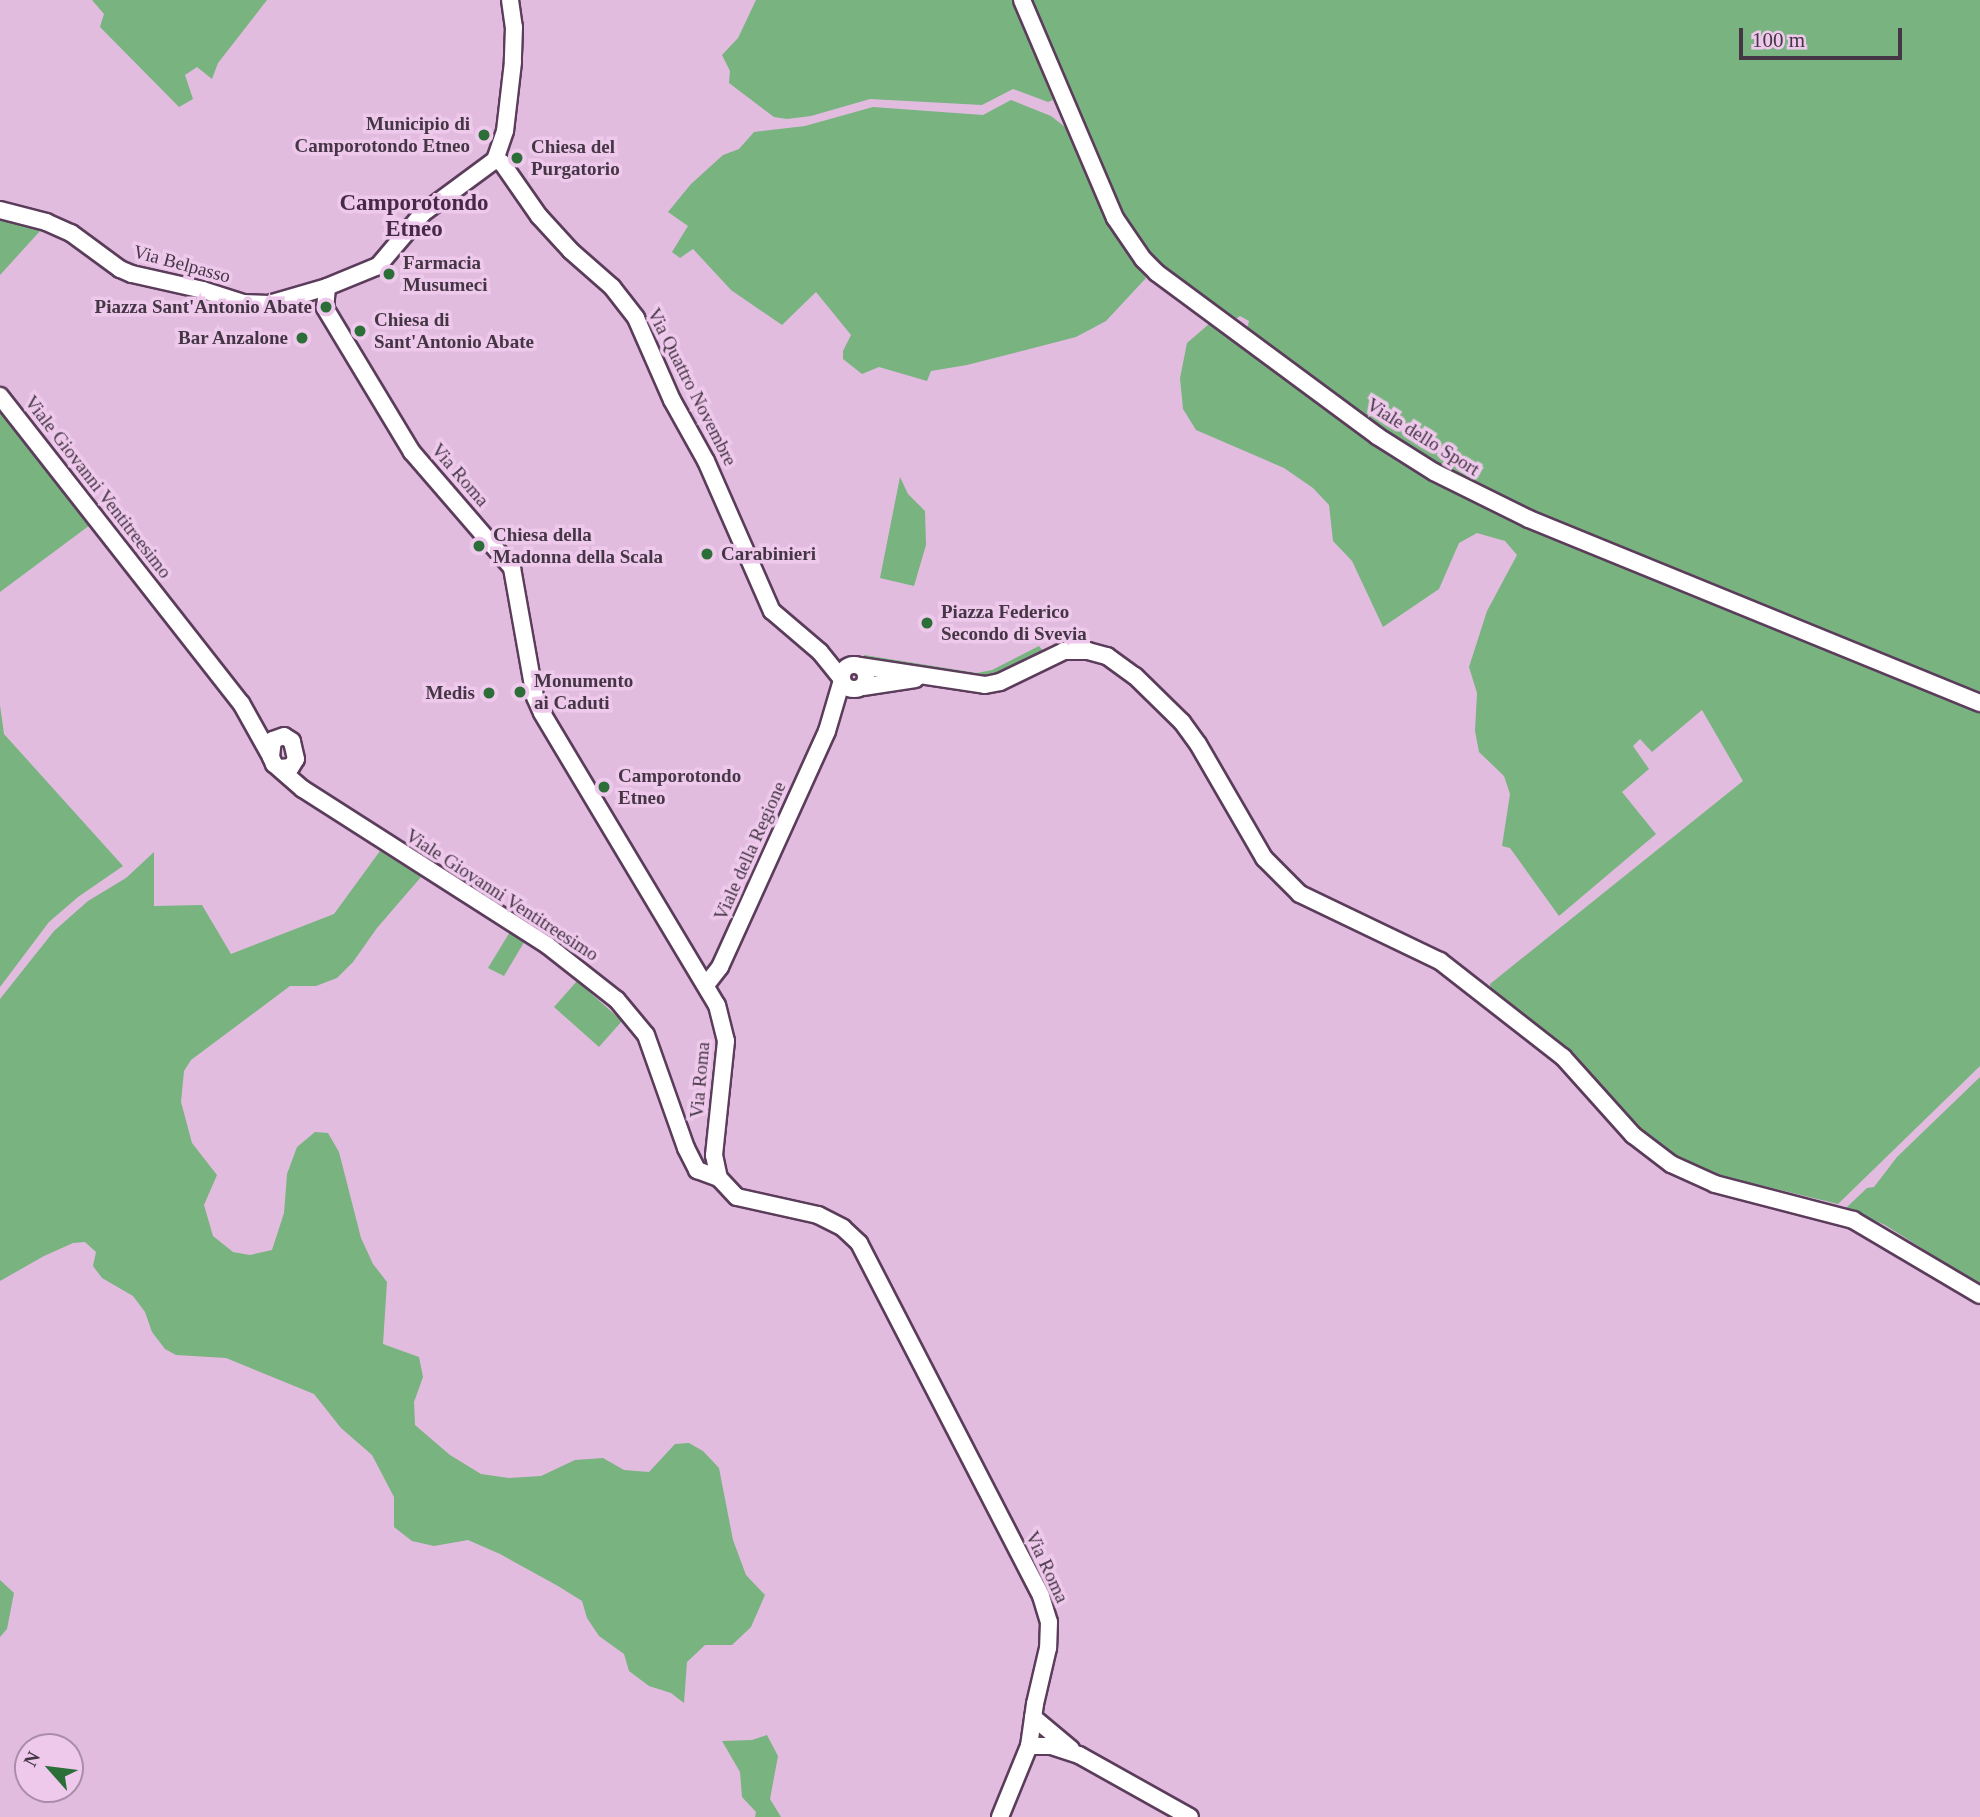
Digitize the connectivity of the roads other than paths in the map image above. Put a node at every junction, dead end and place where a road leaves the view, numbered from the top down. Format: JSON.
{"nodes":[{"id":1,"x":510,"y":0,"type":"edge"},
{"id":2,"x":1022,"y":0,"type":"edge"},
{"id":3,"x":495,"y":160,"type":"junction"},
{"id":4,"x":0,"y":210,"type":"edge"},
{"id":5,"x":327,"y":287,"type":"junction"},
{"id":6,"x":0,"y":396,"type":"edge"},
{"id":7,"x":849,"y":673,"type":"junction"},
{"id":8,"x":938,"y":679,"type":"junction"},
{"id":9,"x":861,"y":688,"type":"junction"},
{"id":10,"x":241,"y":703,"type":"junction"},
{"id":11,"x":1980,"y":703,"type":"edge"},
{"id":12,"x":827,"y":731,"type":"junction"},
{"id":13,"x":281,"y":736,"type":"junction"},
{"id":14,"x":296,"y":759,"type":"junction"},
{"id":15,"x":275,"y":762,"type":"junction"},
{"id":16,"x":319,"y":799,"type":"junction"},
{"id":17,"x":706,"y":985,"type":"junction"},
{"id":18,"x":678,"y":1119,"type":"junction"},
{"id":19,"x":714,"y":1155,"type":"junction"},
{"id":20,"x":719,"y":1178,"type":"junction"},
{"id":21,"x":1980,"y":1295,"type":"edge"},
{"id":22,"x":1033,"y":1717,"type":"junction"},
{"id":23,"x":1029,"y":1746,"type":"junction"},
{"id":24,"x":1079,"y":1755,"type":"junction"},
{"id":25,"x":1000,"y":1817,"type":"edge"},
{"id":26,"x":1191,"y":1817,"type":"edge"}],
"edges":[{"from":1,"to":3,"type":"street"},
{"from":2,"to":11,"type":"street","name":"Viale dello Sport"},
{"from":3,"to":5,"type":"street","name":"Via Belpasso"},
{"from":3,"to":7,"type":"street","name":"Via Quattro Novembre"},
{"from":4,"to":5,"type":"street","name":"Via Belpasso"},
{"from":5,"to":17,"type":"street","name":"Via Roma"},
{"from":6,"to":10,"type":"street","name":"Viale Giovanni Ventitreesimo"},
{"from":7,"to":8,"type":"street"},
{"from":7,"to":9,"type":"street"},
{"from":7,"to":9,"type":"street"},
{"from":7,"to":12,"type":"street"},
{"from":8,"to":9,"type":"street"},
{"from":8,"to":21,"type":"street"},
{"from":9,"to":12,"type":"street"},
{"from":10,"to":13,"type":"street"},
{"from":10,"to":15,"type":"street"},
{"from":12,"to":17,"type":"street","name":"Viale della Regione"},
{"from":13,"to":14,"type":"street"},
{"from":13,"to":15,"type":"street"},
{"from":14,"to":15,"type":"street"},
{"from":14,"to":16,"type":"street"},
{"from":15,"to":16,"type":"street","name":"Viale Giovanni Ventitreesimo"},
{"from":16,"to":18,"type":"street","name":"Viale Giovanni Ventitreesimo"},
{"from":17,"to":19,"type":"street","name":"Via Roma"},
{"from":18,"to":19,"type":"street"},
{"from":18,"to":20,"type":"street"},
{"from":19,"to":20,"type":"street","name":"Via Roma"},
{"from":20,"to":22,"type":"street","name":"Via Roma"},
{"from":22,"to":23,"type":"street","name":"Via Roma"},
{"from":22,"to":24,"type":"street"},
{"from":23,"to":24,"type":"street"},
{"from":23,"to":25,"type":"street","name":"Via Roma"},
{"from":24,"to":26,"type":"street"}]}
